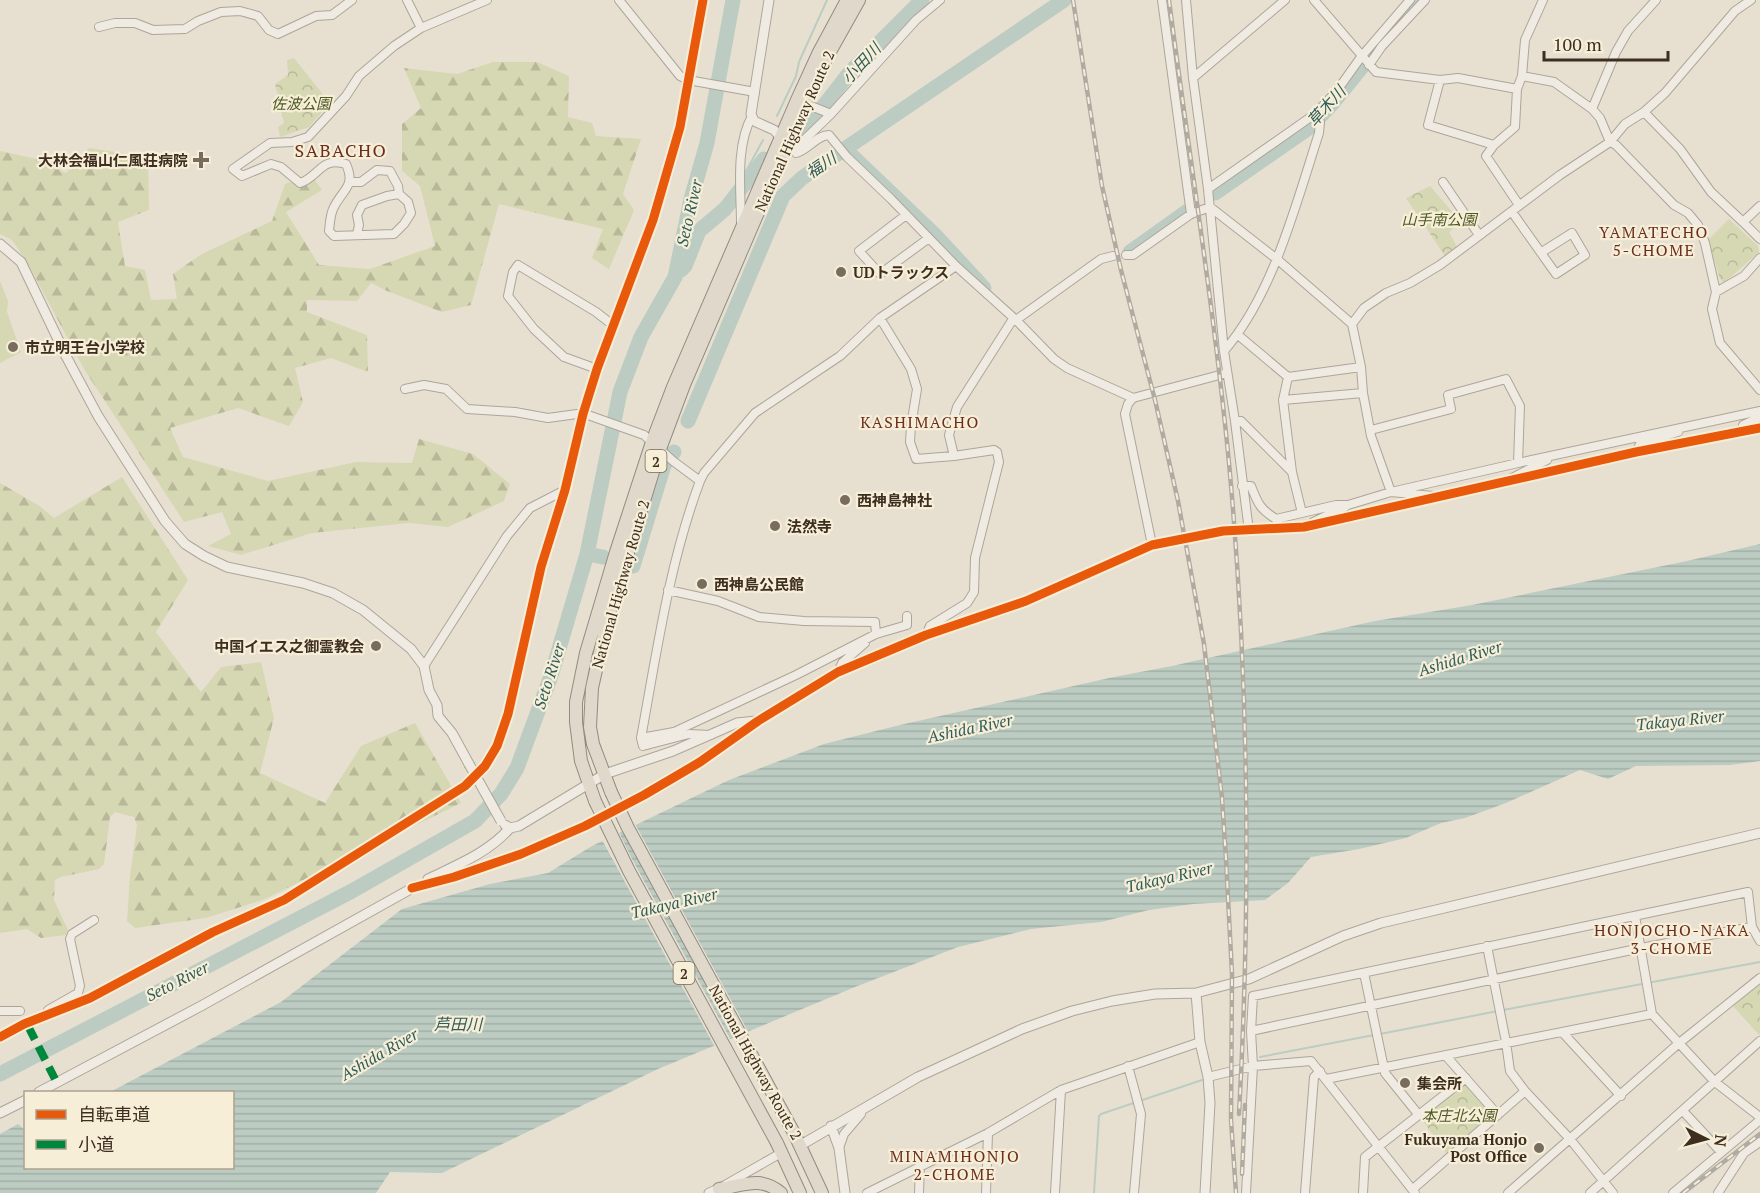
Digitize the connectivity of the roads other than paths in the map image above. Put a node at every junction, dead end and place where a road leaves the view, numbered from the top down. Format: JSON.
{"nodes":[{"id":1,"x":352,"y":0,"type":"edge"},
{"id":2,"x":407,"y":0,"type":"edge"},
{"id":3,"x":487,"y":0,"type":"edge"},
{"id":4,"x":619,"y":0,"type":"edge"},
{"id":5,"x":703,"y":0,"type":"edge"},
{"id":6,"x":770,"y":0,"type":"edge"},
{"id":7,"x":847,"y":0,"type":"edge"},
{"id":8,"x":859,"y":0,"type":"edge"},
{"id":9,"x":940,"y":0,"type":"edge"},
{"id":10,"x":1162,"y":0,"type":"edge"},
{"id":11,"x":1186,"y":0,"type":"edge"},
{"id":12,"x":1286,"y":0,"type":"edge"},
{"id":13,"x":1314,"y":0,"type":"edge"},
{"id":14,"x":1410,"y":0,"type":"edge"},
{"id":15,"x":1425,"y":0,"type":"edge"},
{"id":16,"x":1543,"y":0,"type":"edge"},
{"id":17,"x":1656,"y":0,"type":"edge"},
{"id":18,"x":1750,"y":0,"type":"edge"},
{"id":19,"x":99,"y":27,"type":"dead end"},
{"id":20,"x":421,"y":28,"type":"junction"},
{"id":21,"x":1365,"y":61,"type":"junction"},
{"id":22,"x":1522,"y":76,"type":"junction"},
{"id":23,"x":1193,"y":78,"type":"junction"},
{"id":24,"x":689,"y":80,"type":"junction"},
{"id":25,"x":1440,"y":80,"type":"junction"},
{"id":26,"x":1517,"y":89,"type":"junction"},
{"id":27,"x":751,"y":91,"type":"junction"},
{"id":28,"x":806,"y":103,"type":"junction"},
{"id":29,"x":1592,"y":108,"type":"junction"},
{"id":30,"x":1644,"y":112,"type":"junction"},
{"id":31,"x":829,"y":113,"type":"junction"},
{"id":32,"x":752,"y":116,"type":"junction"},
{"id":33,"x":1317,"y":117,"type":"junction"},
{"id":34,"x":1610,"y":142,"type":"junction"},
{"id":35,"x":788,"y":145,"type":"junction"},
{"id":36,"x":1494,"y":145,"type":"junction"},
{"id":37,"x":350,"y":182,"type":"junction"},
{"id":38,"x":1443,"y":182,"type":"dead end"},
{"id":39,"x":1208,"y":189,"type":"junction"},
{"id":40,"x":399,"y":194,"type":"junction"},
{"id":41,"x":1519,"y":205,"type":"junction"},
{"id":42,"x":1760,"y":206,"type":"edge"},
{"id":43,"x":1210,"y":207,"type":"junction"},
{"id":44,"x":1512,"y":212,"type":"junction"},
{"id":45,"x":1191,"y":214,"type":"junction"},
{"id":46,"x":906,"y":215,"type":"junction"},
{"id":47,"x":1743,"y":222,"type":"junction"},
{"id":48,"x":741,"y":225,"type":"junction"},
{"id":49,"x":357,"y":234,"type":"junction"},
{"id":50,"x":1479,"y":235,"type":"junction"},
{"id":51,"x":929,"y":238,"type":"junction"},
{"id":52,"x":1760,"y":239,"type":"edge"},
{"id":53,"x":0,"y":244,"type":"edge"},
{"id":54,"x":1542,"y":252,"type":"junction"},
{"id":55,"x":1126,"y":255,"type":"dead end"},
{"id":56,"x":1113,"y":256,"type":"dead end"},
{"id":57,"x":1760,"y":258,"type":"edge"},
{"id":58,"x":1278,"y":260,"type":"junction"},
{"id":59,"x":956,"y":266,"type":"junction"},
{"id":60,"x":1716,"y":292,"type":"junction"},
{"id":61,"x":880,"y":318,"type":"junction"},
{"id":62,"x":1014,"y":319,"type":"junction"},
{"id":63,"x":1352,"y":324,"type":"junction"},
{"id":64,"x":614,"y":326,"type":"junction"},
{"id":65,"x":1238,"y":335,"type":"junction"},
{"id":66,"x":1224,"y":351,"type":"junction"},
{"id":67,"x":1361,"y":367,"type":"junction"},
{"id":68,"x":597,"y":369,"type":"junction"},
{"id":69,"x":1227,"y":373,"type":"junction"},
{"id":70,"x":1288,"y":377,"type":"junction"},
{"id":71,"x":405,"y":389,"type":"dead end"},
{"id":72,"x":1760,"y":390,"type":"edge"},
{"id":73,"x":1363,"y":393,"type":"junction"},
{"id":74,"x":1133,"y":398,"type":"junction"},
{"id":75,"x":1283,"y":400,"type":"junction"},
{"id":76,"x":1760,"y":411,"type":"edge"},
{"id":77,"x":586,"y":415,"type":"junction"},
{"id":78,"x":1760,"y":417,"type":"edge"},
{"id":79,"x":1235,"y":421,"type":"junction"},
{"id":80,"x":1683,"y":426,"type":"junction"},
{"id":81,"x":1760,"y":428,"type":"edge"},
{"id":82,"x":1371,"y":430,"type":"junction"},
{"id":83,"x":1742,"y":431,"type":"junction"},
{"id":84,"x":658,"y":448,"type":"junction"},
{"id":85,"x":1636,"y":452,"type":"junction"},
{"id":86,"x":1556,"y":455,"type":"junction"},
{"id":87,"x":954,"y":456,"type":"junction"},
{"id":88,"x":1518,"y":463,"type":"junction"},
{"id":89,"x":1292,"y":472,"type":"junction"},
{"id":90,"x":700,"y":481,"type":"junction"},
{"id":91,"x":1504,"y":482,"type":"junction"},
{"id":92,"x":1242,"y":486,"type":"junction"},
{"id":93,"x":565,"y":490,"type":"junction"},
{"id":94,"x":1391,"y":492,"type":"junction"},
{"id":95,"x":1443,"y":497,"type":"junction"},
{"id":96,"x":1348,"y":505,"type":"junction"},
{"id":97,"x":1302,"y":513,"type":"junction"},
{"id":98,"x":1304,"y":527,"type":"junction"},
{"id":99,"x":1249,"y":531,"type":"junction"},
{"id":100,"x":1152,"y":545,"type":"junction"},
{"id":101,"x":668,"y":590,"type":"junction"},
{"id":102,"x":907,"y":616,"type":"dead end"},
{"id":103,"x":876,"y":634,"type":"junction"},
{"id":104,"x":926,"y":635,"type":"junction"},
{"id":105,"x":424,"y":666,"type":"junction"},
{"id":106,"x":838,"y":672,"type":"junction"},
{"id":107,"x":758,"y":721,"type":"junction"},
{"id":108,"x":712,"y":735,"type":"junction"},
{"id":109,"x":641,"y":738,"type":"junction"},
{"id":110,"x":605,"y":774,"type":"junction"},
{"id":111,"x":588,"y":784,"type":"junction"},
{"id":112,"x":510,"y":828,"type":"junction"},
{"id":113,"x":1760,"y":833,"type":"edge"},
{"id":114,"x":474,"y":855,"type":"junction"},
{"id":115,"x":466,"y":873,"type":"junction"},
{"id":116,"x":412,"y":888,"type":"junction"},
{"id":117,"x":1760,"y":915,"type":"edge"},
{"id":118,"x":1635,"y":916,"type":"junction"},
{"id":119,"x":1750,"y":916,"type":"junction"},
{"id":120,"x":94,"y":920,"type":"dead end"},
{"id":121,"x":1752,"y":927,"type":"junction"},
{"id":122,"x":1760,"y":941,"type":"edge"},
{"id":123,"x":1487,"y":946,"type":"junction"},
{"id":124,"x":1641,"y":948,"type":"junction"},
{"id":125,"x":1364,"y":973,"type":"junction"},
{"id":126,"x":1760,"y":978,"type":"edge"},
{"id":127,"x":1494,"y":980,"type":"junction"},
{"id":128,"x":1196,"y":993,"type":"junction"},
{"id":129,"x":1371,"y":1006,"type":"junction"},
{"id":130,"x":0,"y":1011,"type":"edge"},
{"id":131,"x":20,"y":1011,"type":"dead end"},
{"id":132,"x":1652,"y":1014,"type":"junction"},
{"id":133,"x":41,"y":1017,"type":"junction"},
{"id":134,"x":1251,"y":1031,"type":"junction"},
{"id":135,"x":1563,"y":1033,"type":"junction"},
{"id":136,"x":0,"y":1037,"type":"edge"},
{"id":137,"x":1760,"y":1041,"type":"edge"},
{"id":138,"x":1200,"y":1042,"type":"junction"},
{"id":139,"x":1506,"y":1042,"type":"junction"},
{"id":140,"x":1678,"y":1044,"type":"junction"},
{"id":141,"x":1446,"y":1056,"type":"junction"},
{"id":142,"x":1128,"y":1066,"type":"junction"},
{"id":143,"x":1253,"y":1066,"type":"junction"},
{"id":144,"x":1383,"y":1067,"type":"junction"},
{"id":145,"x":1320,"y":1071,"type":"junction"},
{"id":146,"x":1208,"y":1077,"type":"junction"},
{"id":147,"x":1466,"y":1078,"type":"junction"},
{"id":148,"x":1326,"y":1079,"type":"junction"},
{"id":149,"x":1715,"y":1082,"type":"junction"},
{"id":150,"x":1061,"y":1090,"type":"junction"},
{"id":151,"x":41,"y":1091,"type":"edge"},
{"id":152,"x":1525,"y":1091,"type":"junction"},
{"id":153,"x":1621,"y":1096,"type":"junction"},
{"id":154,"x":881,"y":1098,"type":"junction"},
{"id":155,"x":24,"y":1101,"type":"edge"},
{"id":156,"x":1683,"y":1111,"type":"junction"},
{"id":157,"x":0,"y":1113,"type":"edge"},
{"id":158,"x":1418,"y":1114,"type":"junction"},
{"id":159,"x":1498,"y":1115,"type":"junction"},
{"id":160,"x":1760,"y":1119,"type":"edge"},
{"id":161,"x":831,"y":1126,"type":"junction"},
{"id":162,"x":988,"y":1133,"type":"junction"},
{"id":163,"x":1570,"y":1139,"type":"junction"},
{"id":164,"x":801,"y":1145,"type":"junction"},
{"id":165,"x":1758,"y":1146,"type":"edge"},
{"id":166,"x":1378,"y":1147,"type":"junction"},
{"id":167,"x":779,"y":1148,"type":"junction"},
{"id":168,"x":839,"y":1148,"type":"junction"},
{"id":169,"x":1721,"y":1152,"type":"junction"},
{"id":170,"x":920,"y":1166,"type":"junction"},
{"id":171,"x":1603,"y":1181,"type":"junction"},
{"id":172,"x":1414,"y":1191,"type":"edge"},
{"id":173,"x":716,"y":1192,"type":"edge"},
{"id":174,"x":780,"y":1193,"type":"edge"},
{"id":175,"x":800,"y":1193,"type":"edge"},
{"id":176,"x":822,"y":1193,"type":"edge"},
{"id":177,"x":845,"y":1193,"type":"edge"},
{"id":178,"x":867,"y":1193,"type":"edge"},
{"id":179,"x":919,"y":1193,"type":"edge"},
{"id":180,"x":986,"y":1193,"type":"edge"},
{"id":181,"x":1055,"y":1193,"type":"edge"},
{"id":182,"x":1134,"y":1193,"type":"edge"},
{"id":183,"x":1205,"y":1193,"type":"edge"},
{"id":184,"x":1246,"y":1193,"type":"edge"},
{"id":185,"x":1305,"y":1193,"type":"edge"},
{"id":186,"x":1363,"y":1193,"type":"edge"},
{"id":187,"x":1508,"y":1193,"type":"edge"},
{"id":188,"x":1590,"y":1193,"type":"edge"},
{"id":189,"x":1613,"y":1193,"type":"edge"},
{"id":190,"x":1672,"y":1193,"type":"edge"},
{"id":191,"x":1718,"y":1193,"type":"edge"}],
"edges":[{"from":1,"to":19,"type":"street"},
{"from":2,"to":20,"type":"street"},
{"from":3,"to":20,"type":"street"},
{"from":4,"to":24,"type":"street"},
{"from":5,"to":24,"type":"street"},
{"from":6,"to":27,"type":"street"},
{"from":7,"to":28,"type":"highway","name":"National Highway Route 2","number":"2"},
{"from":8,"to":28,"type":"highway","name":"National Highway Route 2","number":"2"},
{"from":9,"to":31,"type":"street"},
{"from":10,"to":45,"type":"street"},
{"from":11,"to":23,"type":"street"},
{"from":12,"to":23,"type":"street"},
{"from":13,"to":21,"type":"street"},
{"from":14,"to":21,"type":"street"},
{"from":15,"to":21,"type":"street"},
{"from":16,"to":22,"type":"street"},
{"from":17,"to":29,"type":"street"},
{"from":18,"to":30,"type":"street"},
{"from":20,"to":37,"type":"street"},
{"from":21,"to":25,"type":"street"},
{"from":21,"to":33,"type":"street"},
{"from":22,"to":26,"type":"street"},
{"from":22,"to":29,"type":"street"},
{"from":23,"to":39,"type":"street"},
{"from":24,"to":27,"type":"street"},
{"from":24,"to":64,"type":"street"},
{"from":25,"to":26,"type":"street"},
{"from":25,"to":36,"type":"street"},
{"from":26,"to":36,"type":"street"},
{"from":27,"to":32,"type":"street"},
{"from":28,"to":31,"type":"street"},
{"from":28,"to":35,"type":"highway","name":"National Highway Route 2","number":"2"},
{"from":29,"to":34,"type":"street"},
{"from":30,"to":34,"type":"street"},
{"from":30,"to":47,"type":"street"},
{"from":31,"to":35,"type":"street"},
{"from":32,"to":35,"type":"street"},
{"from":32,"to":48,"type":"street"},
{"from":33,"to":39,"type":"street"},
{"from":33,"to":58,"type":"street"},
{"from":34,"to":41,"type":"street"},
{"from":34,"to":60,"type":"street"},
{"from":35,"to":46,"type":"street"},
{"from":35,"to":48,"type":"highway","name":"National Highway Route 2","number":"2"},
{"from":35,"to":84,"type":"highway","name":"National Highway Route 2","number":"2"},
{"from":36,"to":41,"type":"street"},
{"from":37,"to":40,"type":"street"},
{"from":37,"to":49,"type":"street"},
{"from":38,"to":50,"type":"street"},
{"from":39,"to":43,"type":"street"},
{"from":40,"to":49,"type":"street"},
{"from":40,"to":49,"type":"street"},
{"from":41,"to":44,"type":"street"},
{"from":42,"to":47,"type":"street"},
{"from":43,"to":45,"type":"street"},
{"from":43,"to":58,"type":"street"},
{"from":43,"to":66,"type":"street"},
{"from":44,"to":50,"type":"street"},
{"from":44,"to":54,"type":"street"},
{"from":45,"to":55,"type":"street"},
{"from":46,"to":51,"type":"street"},
{"from":46,"to":51,"type":"street"},
{"from":47,"to":52,"type":"street"},
{"from":48,"to":84,"type":"highway","name":"National Highway Route 2","number":"2"},
{"from":50,"to":63,"type":"street"},
{"from":51,"to":59,"type":"street"},
{"from":53,"to":105,"type":"street"},
{"from":54,"to":54,"type":"street"},
{"from":56,"to":62,"type":"street"},
{"from":57,"to":60,"type":"street"},
{"from":58,"to":63,"type":"street"},
{"from":58,"to":65,"type":"street"},
{"from":59,"to":61,"type":"street"},
{"from":59,"to":62,"type":"street"},
{"from":60,"to":72,"type":"street"},
{"from":61,"to":87,"type":"street"},
{"from":61,"to":90,"type":"street"},
{"from":62,"to":74,"type":"street"},
{"from":62,"to":87,"type":"street"},
{"from":63,"to":67,"type":"street"},
{"from":64,"to":68,"type":"street"},
{"from":64,"to":68,"type":"street"},
{"from":65,"to":66,"type":"street"},
{"from":65,"to":70,"type":"street"},
{"from":66,"to":69,"type":"street"},
{"from":67,"to":70,"type":"street"},
{"from":67,"to":73,"type":"street"},
{"from":68,"to":77,"type":"street"},
{"from":69,"to":74,"type":"street"},
{"from":69,"to":79,"type":"street"},
{"from":70,"to":75,"type":"street"},
{"from":71,"to":77,"type":"street"},
{"from":73,"to":75,"type":"street"},
{"from":73,"to":82,"type":"street"},
{"from":74,"to":100,"type":"street"},
{"from":75,"to":89,"type":"street"},
{"from":76,"to":80,"type":"street"},
{"from":77,"to":84,"type":"street"},
{"from":77,"to":93,"type":"street"},
{"from":78,"to":83,"type":"street"},
{"from":79,"to":89,"type":"street"},
{"from":79,"to":92,"type":"street"},
{"from":80,"to":85,"type":"street"},
{"from":80,"to":86,"type":"street"},
{"from":81,"to":83,"type":"street"},
{"from":82,"to":88,"type":"street"},
{"from":82,"to":94,"type":"street"},
{"from":83,"to":85,"type":"street"},
{"from":84,"to":90,"type":"street"},
{"from":84,"to":110,"type":"highway","name":"National Highway Route 2","number":"2"},
{"from":84,"to":111,"type":"highway","name":"National Highway Route 2","number":"2"},
{"from":85,"to":91,"type":"street"},
{"from":86,"to":88,"type":"street"},
{"from":86,"to":91,"type":"street"},
{"from":87,"to":104,"type":"street"},
{"from":88,"to":94,"type":"street"},
{"from":89,"to":97,"type":"street"},
{"from":90,"to":101,"type":"street"},
{"from":91,"to":95,"type":"street"},
{"from":92,"to":97,"type":"street"},
{"from":92,"to":99,"type":"street"},
{"from":93,"to":105,"type":"street"},
{"from":93,"to":133,"type":"street"},
{"from":94,"to":95,"type":"street"},
{"from":94,"to":96,"type":"street"},
{"from":95,"to":98,"type":"street"},
{"from":96,"to":97,"type":"street"},
{"from":96,"to":98,"type":"street"},
{"from":98,"to":99,"type":"street"},
{"from":99,"to":100,"type":"street"},
{"from":100,"to":104,"type":"street"},
{"from":101,"to":103,"type":"street"},
{"from":101,"to":109,"type":"street"},
{"from":102,"to":103,"type":"street"},
{"from":103,"to":106,"type":"street"},
{"from":103,"to":109,"type":"street"},
{"from":104,"to":106,"type":"street"},
{"from":105,"to":112,"type":"street","bridge":true},
{"from":106,"to":107,"type":"street"},
{"from":107,"to":108,"type":"street"},
{"from":107,"to":115,"type":"street"},
{"from":108,"to":109,"type":"street"},
{"from":108,"to":110,"type":"street"},
{"from":110,"to":111,"type":"street"},
{"from":110,"to":164,"type":"highway","name":"National Highway Route 2","number":"2","bridge":true},
{"from":111,"to":112,"type":"street"},
{"from":111,"to":167,"type":"highway","name":"National Highway Route 2","number":"2","bridge":true},
{"from":112,"to":114,"type":"street"},
{"from":113,"to":128,"type":"street"},
{"from":114,"to":115,"type":"street"},
{"from":114,"to":116,"type":"street"},
{"from":115,"to":116,"type":"street"},
{"from":116,"to":151,"type":"street"},
{"from":117,"to":119,"type":"street"},
{"from":118,"to":119,"type":"street"},
{"from":118,"to":123,"type":"street"},
{"from":118,"to":124,"type":"street"},
{"from":119,"to":121,"type":"street"},
{"from":120,"to":133,"type":"street"},
{"from":121,"to":122,"type":"street"},
{"from":121,"to":124,"type":"street"},
{"from":123,"to":125,"type":"street"},
{"from":123,"to":127,"type":"street"},
{"from":124,"to":127,"type":"street"},
{"from":124,"to":132,"type":"street"},
{"from":125,"to":129,"type":"street"},
{"from":125,"to":134,"type":"street"},
{"from":126,"to":140,"type":"street"},
{"from":127,"to":129,"type":"street"},
{"from":127,"to":139,"type":"street"},
{"from":128,"to":138,"type":"street"},
{"from":128,"to":154,"type":"street"},
{"from":129,"to":134,"type":"street"},
{"from":129,"to":144,"type":"street"},
{"from":130,"to":131,"type":"street"},
{"from":132,"to":135,"type":"street"},
{"from":132,"to":140,"type":"street"},
{"from":133,"to":136,"type":"street"},
{"from":134,"to":143,"type":"street"},
{"from":135,"to":139,"type":"street"},
{"from":135,"to":153,"type":"street"},
{"from":137,"to":149,"type":"street"},
{"from":138,"to":142,"type":"street"},
{"from":138,"to":146,"type":"street"},
{"from":139,"to":141,"type":"street"},
{"from":139,"to":152,"type":"street"},
{"from":140,"to":149,"type":"street"},
{"from":140,"to":153,"type":"street"},
{"from":141,"to":144,"type":"street"},
{"from":141,"to":147,"type":"street"},
{"from":142,"to":150,"type":"street"},
{"from":142,"to":182,"type":"street"},
{"from":143,"to":145,"type":"street"},
{"from":143,"to":146,"type":"street"},
{"from":143,"to":184,"type":"street"},
{"from":144,"to":148,"type":"street"},
{"from":144,"to":158,"type":"street"},
{"from":145,"to":148,"type":"street"},
{"from":145,"to":185,"type":"street"},
{"from":146,"to":183,"type":"street"},
{"from":147,"to":158,"type":"street"},
{"from":147,"to":159,"type":"street"},
{"from":148,"to":166,"type":"street"},
{"from":149,"to":156,"type":"street"},
{"from":149,"to":160,"type":"street"},
{"from":150,"to":162,"type":"street"},
{"from":150,"to":181,"type":"street"},
{"from":152,"to":159,"type":"street"},
{"from":152,"to":163,"type":"street"},
{"from":153,"to":163,"type":"street"},
{"from":154,"to":161,"type":"street"},
{"from":154,"to":168,"type":"street"},
{"from":155,"to":157,"type":"street"},
{"from":156,"to":169,"type":"street"},
{"from":156,"to":171,"type":"street"},
{"from":158,"to":166,"type":"street"},
{"from":159,"to":172,"type":"street"},
{"from":160,"to":169,"type":"street"},
{"from":161,"to":164,"type":"street"},
{"from":161,"to":168,"type":"street"},
{"from":162,"to":170,"type":"street"},
{"from":162,"to":180,"type":"street"},
{"from":163,"to":171,"type":"street"},
{"from":163,"to":187,"type":"street"},
{"from":164,"to":176,"type":"highway","name":"National Highway Route 2","number":"2"},
{"from":165,"to":191,"type":"street"},
{"from":166,"to":172,"type":"street"},
{"from":166,"to":186,"type":"street"},
{"from":167,"to":173,"type":"street"},
{"from":167,"to":175,"type":"highway","name":"National Highway Route 2","number":"2"},
{"from":168,"to":177,"type":"street"},
{"from":169,"to":190,"type":"street"},
{"from":170,"to":178,"type":"street"},
{"from":170,"to":179,"type":"street"},
{"from":171,"to":188,"type":"street"},
{"from":171,"to":189,"type":"street"},
{"from":173,"to":174,"type":"highway"}]}
